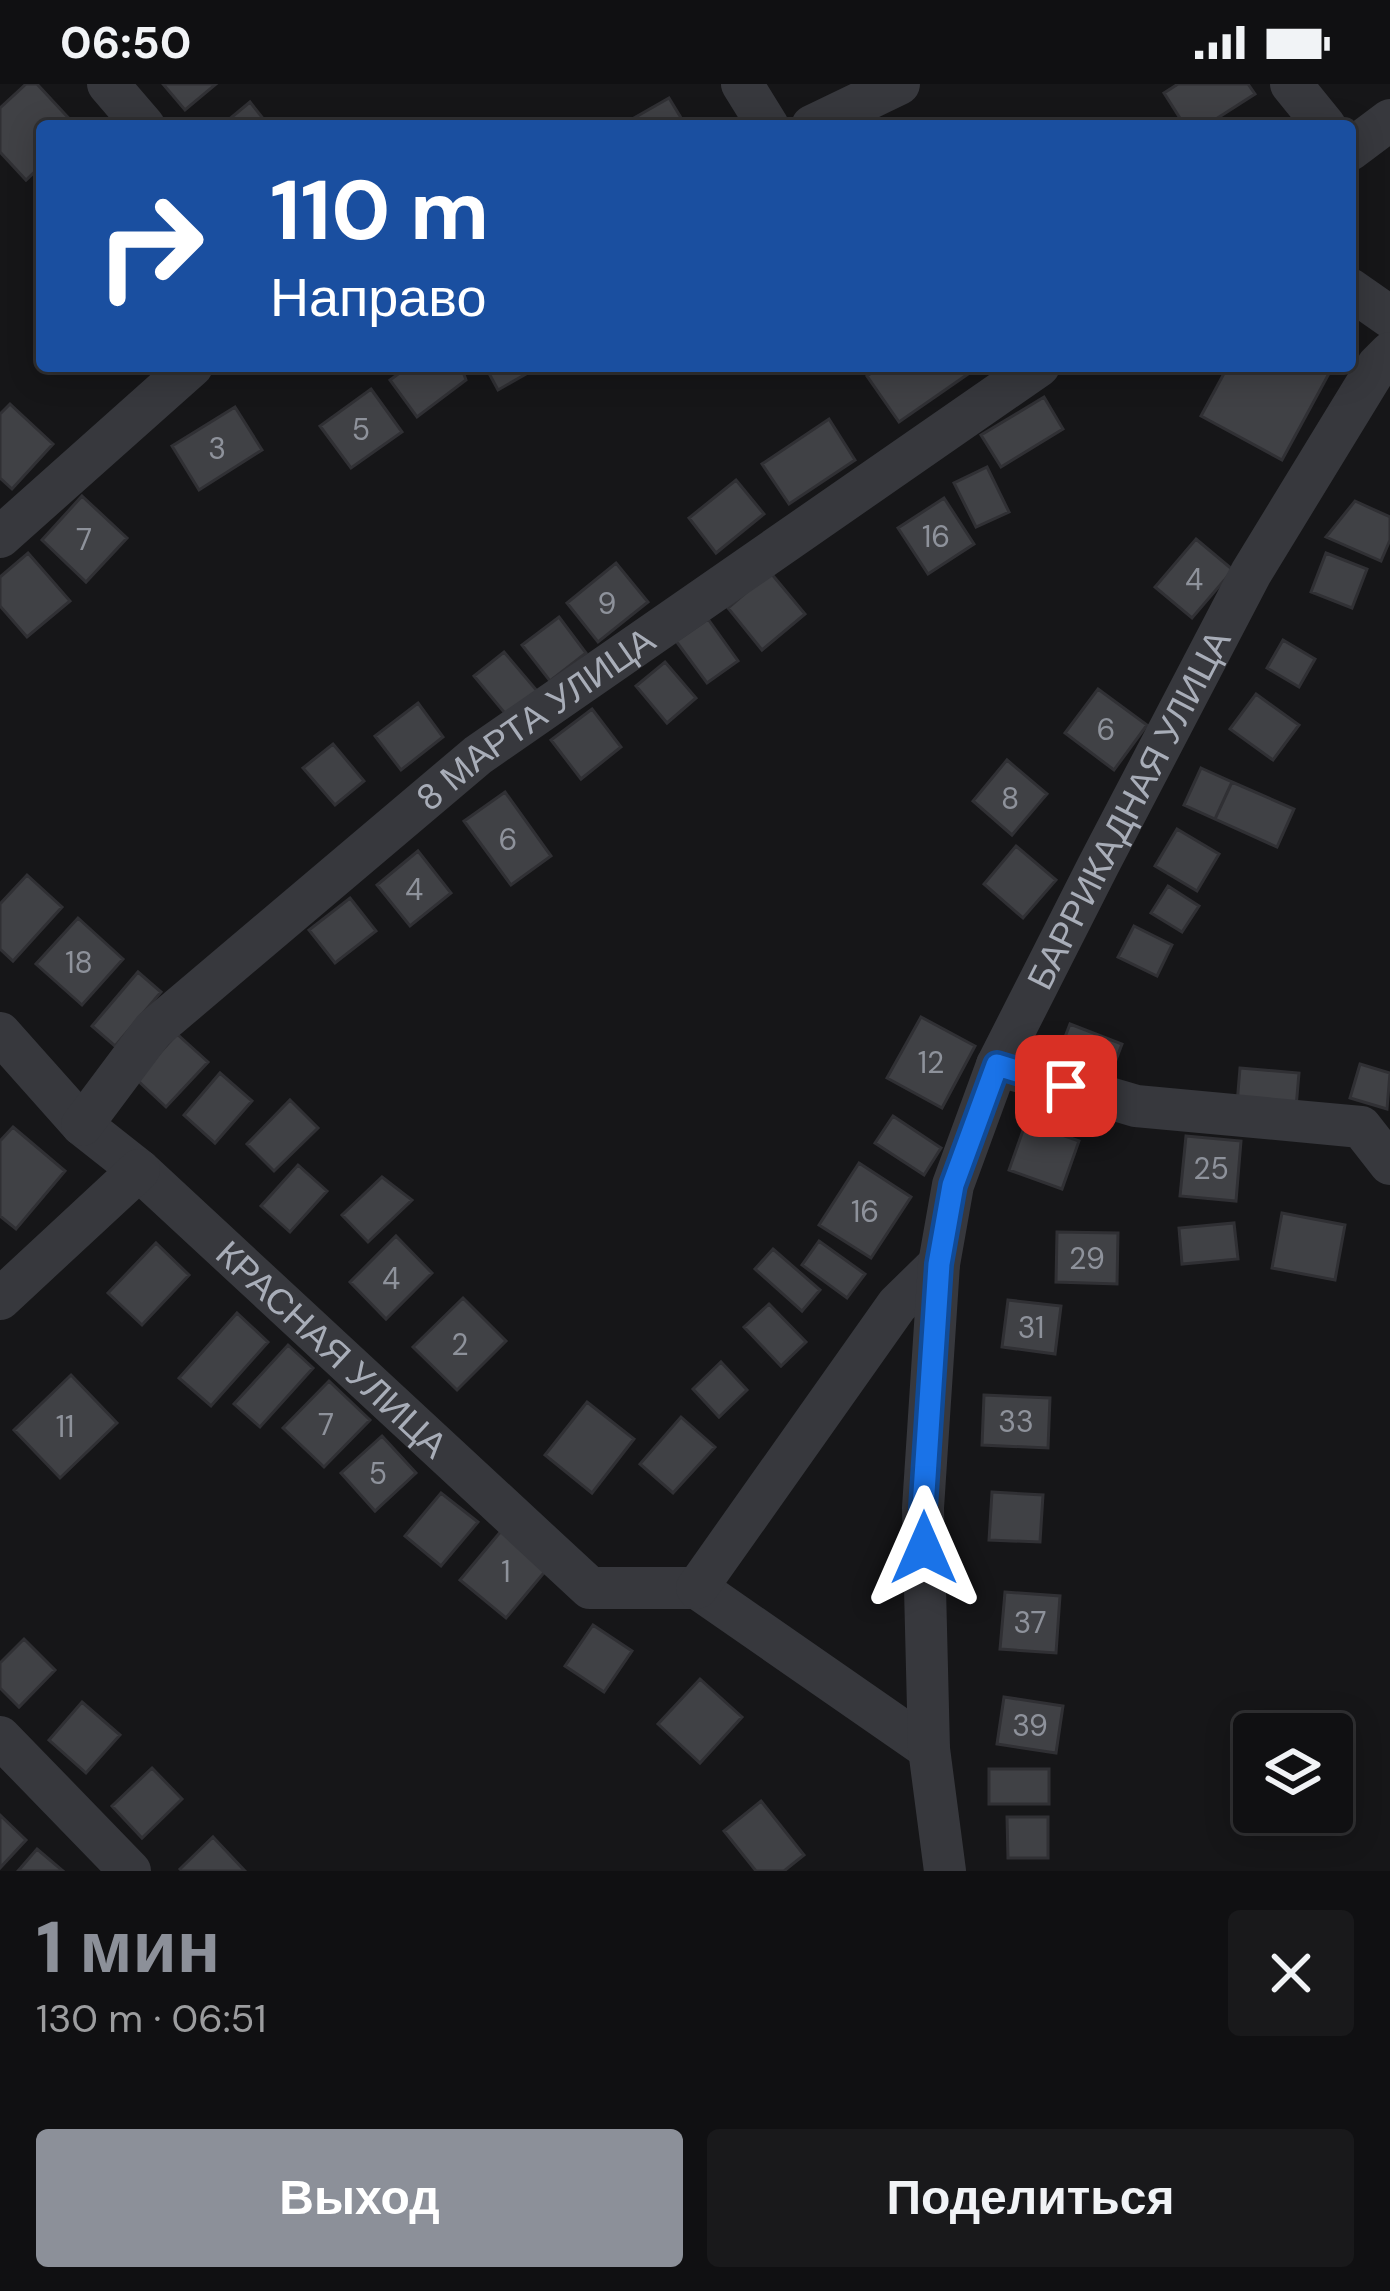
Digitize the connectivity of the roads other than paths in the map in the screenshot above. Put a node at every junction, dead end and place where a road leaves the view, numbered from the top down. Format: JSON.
{"nodes":[{"id":1,"x":108,"y":84,"type":"edge"},
{"id":2,"x":742,"y":84,"type":"edge"},
{"id":3,"x":898,"y":84,"type":"edge"},
{"id":4,"x":1291,"y":84,"type":"edge"},
{"id":5,"x":139,"y":120,"type":"edge"},
{"id":6,"x":764,"y":120,"type":"edge"},
{"id":7,"x":824,"y":120,"type":"edge"},
{"id":8,"x":1320,"y":120,"type":"edge"},
{"id":9,"x":1390,"y":120,"type":"edge"},
{"id":10,"x":1356,"y":146,"type":"edge"},
{"id":11,"x":1356,"y":293,"type":"edge"},
{"id":12,"x":1390,"y":317,"type":"edge"},
{"id":13,"x":1390,"y":352,"type":"edge"},
{"id":14,"x":185,"y":372,"type":"edge"},
{"id":15,"x":1030,"y":372,"type":"edge"},
{"id":16,"x":0,"y":537,"type":"edge"},
{"id":17,"x":0,"y":1033,"type":"edge"},
{"id":18,"x":997,"y":1065,"type":"junction"},
{"id":19,"x":82,"y":1125,"type":"junction"},
{"id":20,"x":1390,"y":1164,"type":"edge"},
{"id":21,"x":139,"y":1170,"type":"junction"},
{"id":22,"x":939,"y":1264,"type":"junction"},
{"id":23,"x":0,"y":1299,"type":"edge"},
{"id":24,"x":698,"y":1588,"type":"junction"},
{"id":25,"x":0,"y":1737,"type":"edge"},
{"id":26,"x":929,"y":1749,"type":"junction"},
{"id":27,"x":130,"y":1871,"type":"edge"},
{"id":28,"x":945,"y":1871,"type":"edge"}],
"edges":[{"from":1,"to":5,"type":"street"},
{"from":2,"to":6,"type":"street"},
{"from":3,"to":7,"type":"street"},
{"from":4,"to":8,"type":"street"},
{"from":9,"to":10,"type":"street"},
{"from":11,"to":12,"type":"street"},
{"from":13,"to":18,"type":"street","name":"БАРРИКАДНАЯ УЛИЦА"},
{"from":14,"to":16,"type":"street"},
{"from":15,"to":19,"type":"street","name":"8 МАРТА УЛИЦА"},
{"from":17,"to":19,"type":"street","name":"КРАСНАЯ УЛИЦА"},
{"from":18,"to":20,"type":"street"},
{"from":18,"to":22,"type":"street","name":"БАРРИКАДНАЯ УЛИЦА"},
{"from":19,"to":21,"type":"street","name":"КРАСНАЯ УЛИЦА"},
{"from":21,"to":23,"type":"street"},
{"from":21,"to":24,"type":"street","name":"КРАСНАЯ УЛИЦА"},
{"from":22,"to":24,"type":"street"},
{"from":22,"to":26,"type":"street","name":"БАРРИКАДНАЯ УЛИЦА"},
{"from":24,"to":26,"type":"street"},
{"from":25,"to":27,"type":"street"},
{"from":26,"to":28,"type":"street","name":"БАРРИКАДНАЯ УЛИЦА"}]}
